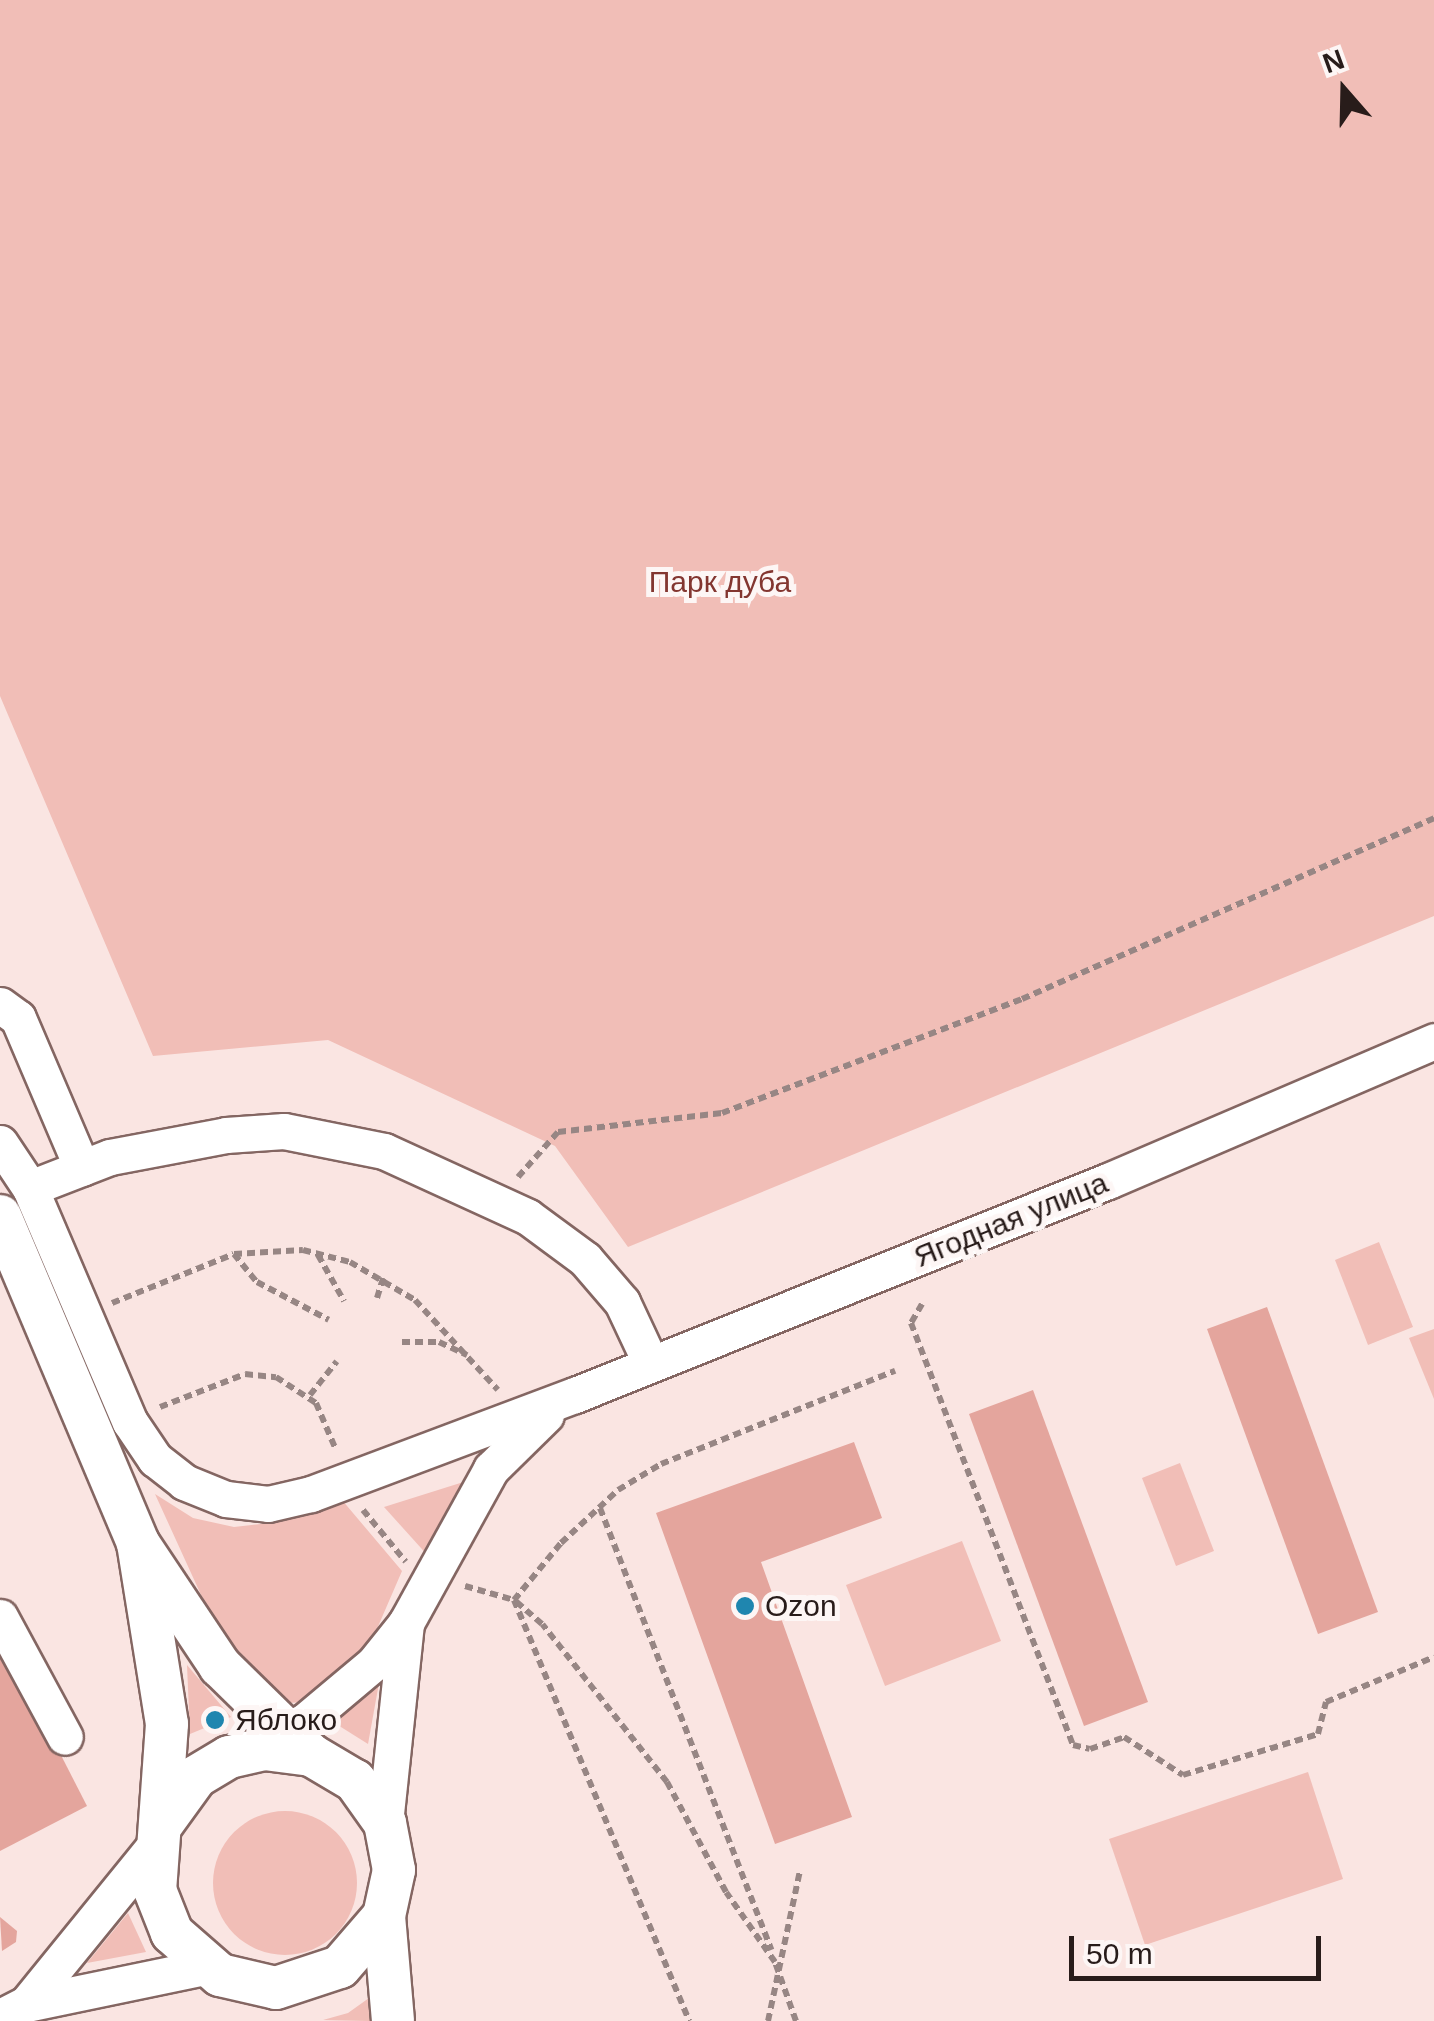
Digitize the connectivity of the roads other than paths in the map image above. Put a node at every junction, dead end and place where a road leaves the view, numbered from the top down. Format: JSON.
{"nodes":[{"id":1,"x":0,"y":1005,"type":"edge"},
{"id":2,"x":1434,"y":1041,"type":"edge"},
{"id":3,"x":0,"y":1143,"type":"edge"},
{"id":4,"x":82,"y":1168,"type":"junction"},
{"id":5,"x":15,"y":1202,"type":"edge"},
{"id":6,"x":8,"y":1259,"type":"edge"},
{"id":7,"x":651,"y":1364,"type":"junction"},
{"id":8,"x":585,"y":1390,"type":"junction"},
{"id":9,"x":138,"y":1542,"type":"junction"},
{"id":10,"x":0,"y":1618,"type":"edge"},
{"id":11,"x":406,"y":1622,"type":"junction"},
{"id":12,"x":65,"y":1737,"type":"dead end"},
{"id":13,"x":281,"y":1745,"type":"junction"},
{"id":14,"x":384,"y":1823,"type":"junction"},
{"id":15,"x":159,"y":1834,"type":"junction"},
{"id":16,"x":384,"y":1916,"type":"junction"},
{"id":17,"x":204,"y":1966,"type":"junction"},
{"id":18,"x":254,"y":1986,"type":"junction"},
{"id":19,"x":76,"y":2008,"type":"edge"},
{"id":20,"x":13,"y":2010,"type":"edge"},
{"id":21,"x":289,"y":2021,"type":"edge"},
{"id":22,"x":393,"y":2021,"type":"edge"}],
"edges":[{"from":1,"to":4,"type":"street"},
{"from":2,"to":7,"type":"street","name":"Ягодная улица"},
{"from":3,"to":5,"type":"street"},
{"from":4,"to":5,"type":"street"},
{"from":4,"to":7,"type":"street"},
{"from":5,"to":6,"type":"main road"},
{"from":5,"to":8,"type":"street"},
{"from":6,"to":9,"type":"main road"},
{"from":7,"to":8,"type":"street","name":"Ягодная улица"},
{"from":8,"to":11,"type":"street"},
{"from":9,"to":13,"type":"main road"},
{"from":9,"to":15,"type":"main road"},
{"from":10,"to":12,"type":"street"},
{"from":11,"to":13,"type":"street"},
{"from":11,"to":14,"type":"street"},
{"from":13,"to":14,"type":"main road"},
{"from":13,"to":15,"type":"main road"},
{"from":14,"to":16,"type":"main road"},
{"from":15,"to":17,"type":"main road"},
{"from":15,"to":20,"type":"street"},
{"from":16,"to":18,"type":"main road"},
{"from":16,"to":22,"type":"main road"},
{"from":17,"to":18,"type":"main road"},
{"from":17,"to":19,"type":"street"},
{"from":18,"to":21,"type":"main road"},
{"from":19,"to":20,"type":"street"}]}
